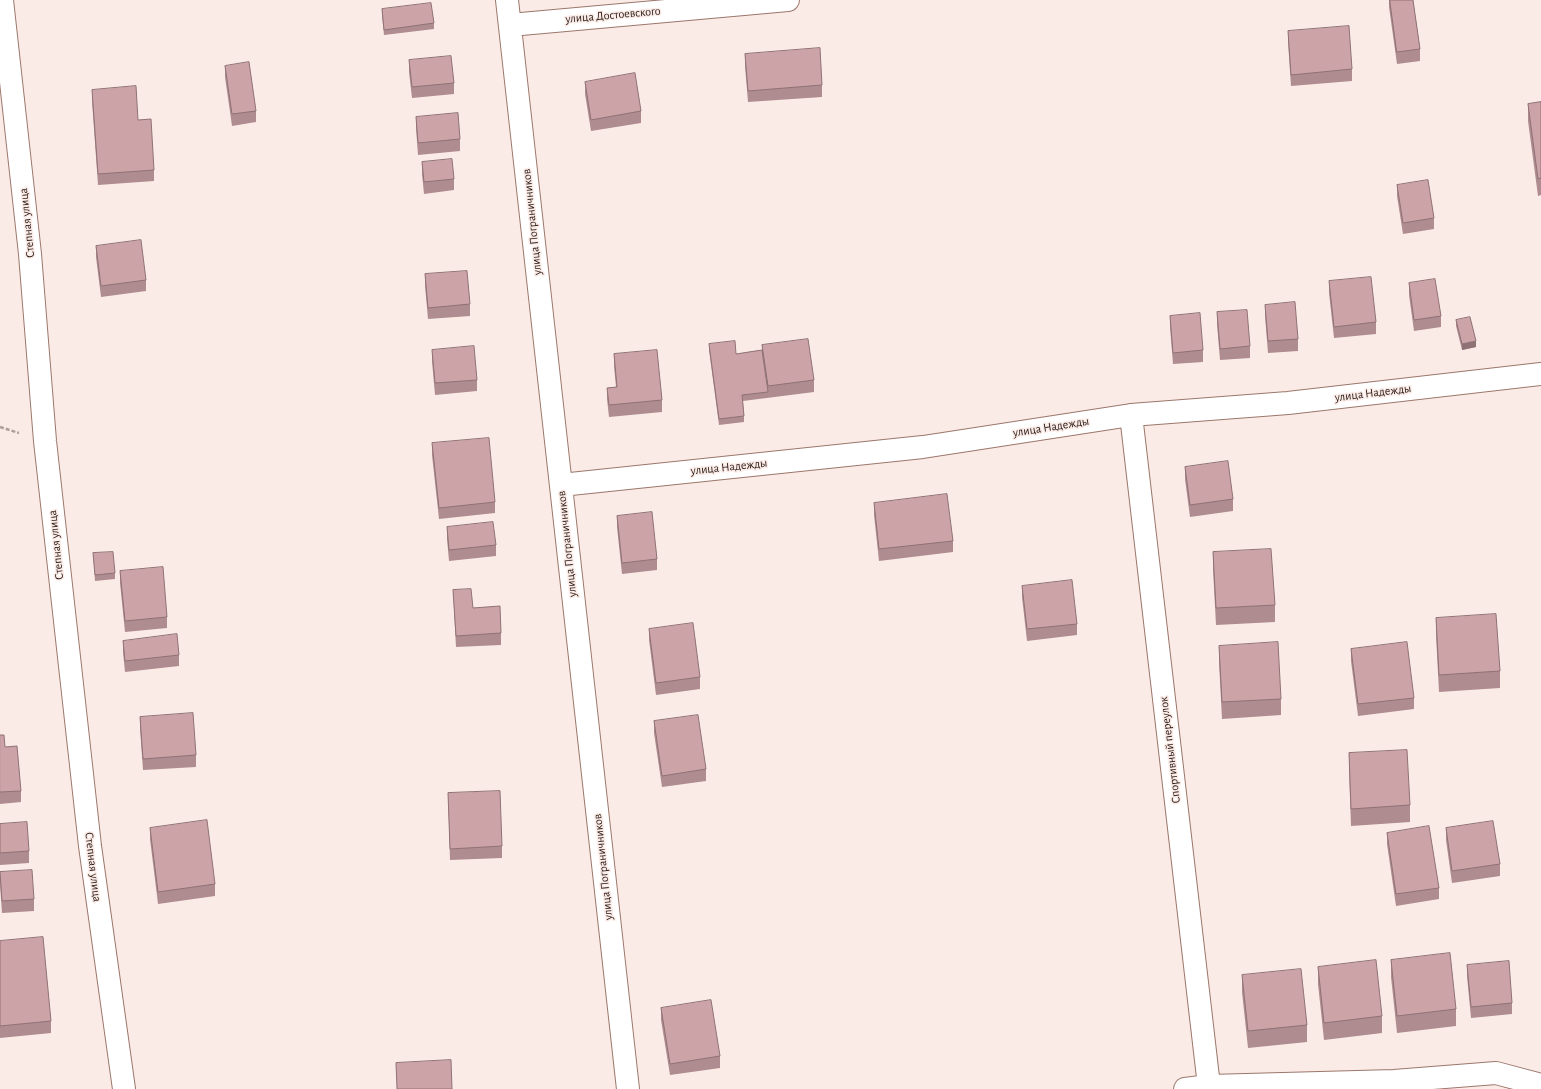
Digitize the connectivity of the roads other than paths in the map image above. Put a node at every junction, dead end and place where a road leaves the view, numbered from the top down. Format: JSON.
{"nodes":[{"id":1,"x":2,"y":0,"type":"edge"},
{"id":2,"x":507,"y":0,"type":"edge"},
{"id":3,"x":788,"y":0,"type":"edge"},
{"id":4,"x":510,"y":24,"type":"junction"},
{"id":5,"x":1541,"y":374,"type":"edge"},
{"id":6,"x":1131,"y":415,"type":"junction"},
{"id":7,"x":561,"y":485,"type":"junction"},
{"id":8,"x":1541,"y":1084,"type":"edge"},
{"id":9,"x":1209,"y":1086,"type":"junction"},
{"id":10,"x":124,"y":1089,"type":"edge"},
{"id":11,"x":628,"y":1089,"type":"edge"},
{"id":12,"x":1185,"y":1089,"type":"edge"}],
"edges":[{"from":1,"to":10,"type":"street","name":"Степная улица"},
{"from":2,"to":4,"type":"street","name":"улица Пограничников"},
{"from":3,"to":4,"type":"street","name":"улица Достоевского"},
{"from":4,"to":7,"type":"street","name":"улица Пограничников"},
{"from":5,"to":6,"type":"street","name":"улица Надежды"},
{"from":6,"to":7,"type":"street","name":"улица Надежды"},
{"from":6,"to":9,"type":"street","name":"Спортивный переулок"},
{"from":7,"to":11,"type":"street","name":"улица Пограничников"},
{"from":8,"to":9,"type":"street"},
{"from":9,"to":12,"type":"street"}]}
